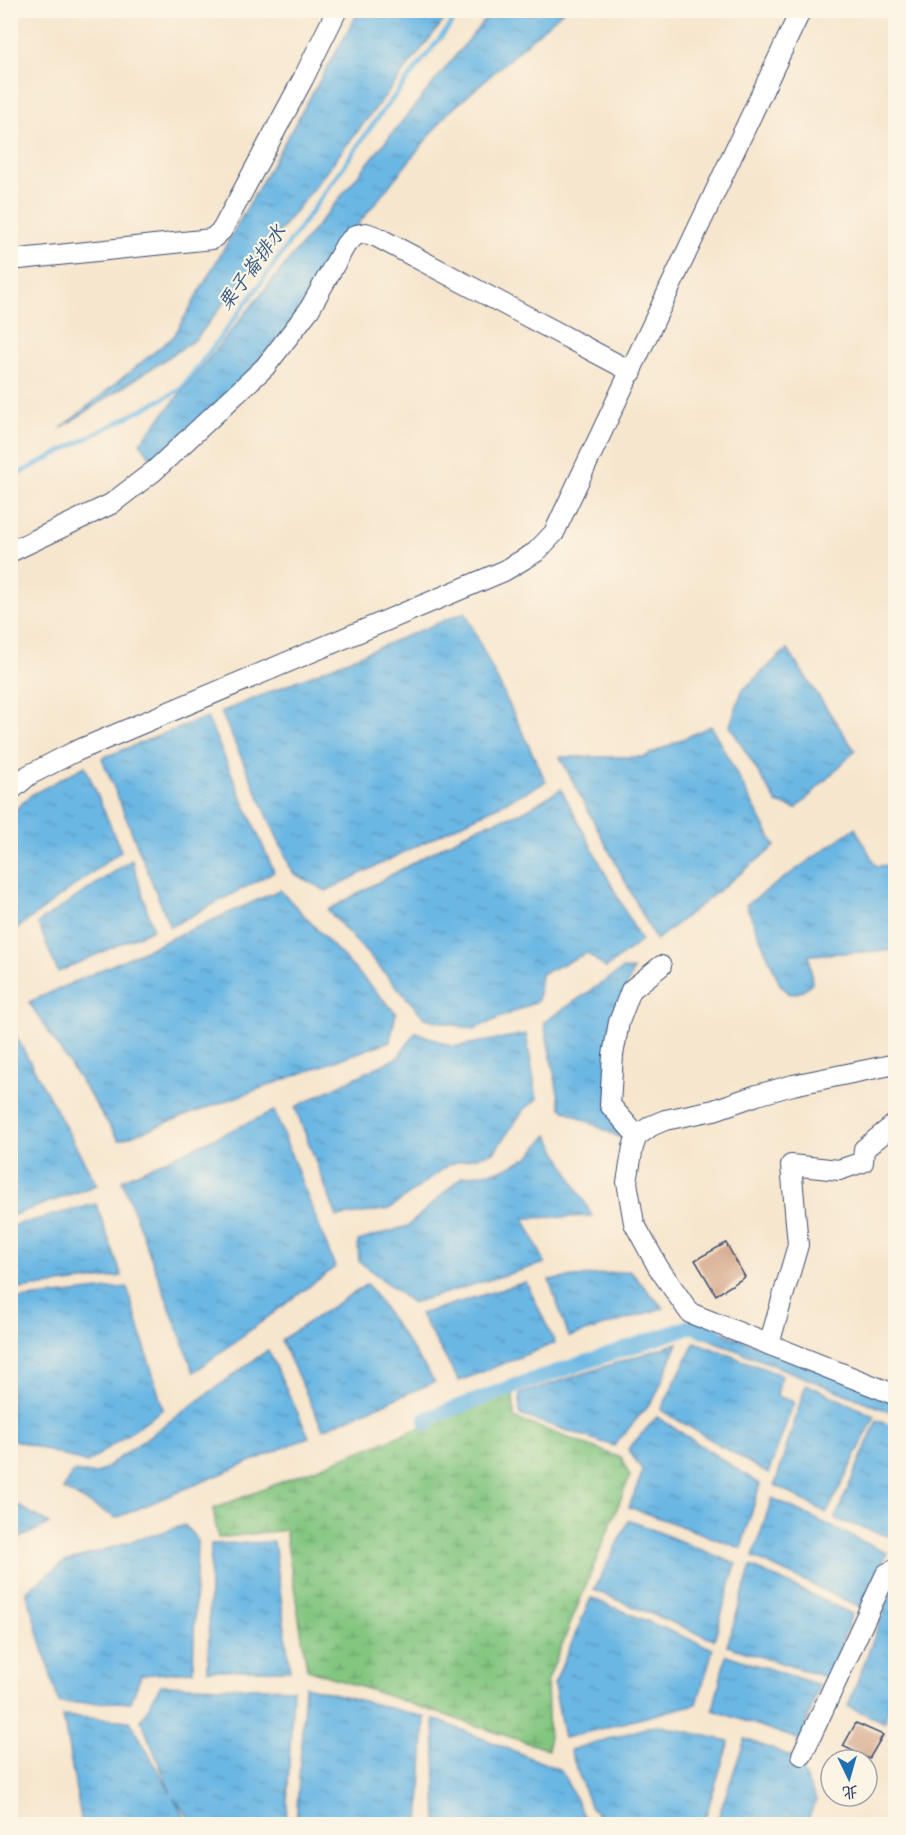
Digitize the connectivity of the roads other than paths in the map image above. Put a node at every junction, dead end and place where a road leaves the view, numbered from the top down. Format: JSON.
{"nodes":[{"id":1,"x":337,"y":10,"type":"edge"},
{"id":2,"x":801,"y":10,"type":"edge"},
{"id":3,"x":10,"y":260,"type":"edge"},
{"id":4,"x":632,"y":372,"type":"junction"},
{"id":5,"x":10,"y":552,"type":"edge"},
{"id":6,"x":10,"y":791,"type":"edge"},
{"id":7,"x":661,"y":966,"type":"dead end"},
{"id":8,"x":896,"y":1064,"type":"edge"},
{"id":9,"x":896,"y":1123,"type":"edge"},
{"id":10,"x":637,"y":1136,"type":"junction"},
{"id":11,"x":769,"y":1344,"type":"junction"},
{"id":12,"x":896,"y":1395,"type":"edge"},
{"id":13,"x":896,"y":1569,"type":"edge"},
{"id":14,"x":802,"y":1755,"type":"dead end"}],
"edges":[{"from":1,"to":3,"type":"street"},
{"from":2,"to":4,"type":"street"},
{"from":4,"to":5,"type":"street"},
{"from":4,"to":6,"type":"street"},
{"from":7,"to":10,"type":"street"},
{"from":8,"to":10,"type":"street"},
{"from":9,"to":11,"type":"street"},
{"from":10,"to":11,"type":"street"},
{"from":11,"to":12,"type":"street"},
{"from":13,"to":14,"type":"street"}]}
